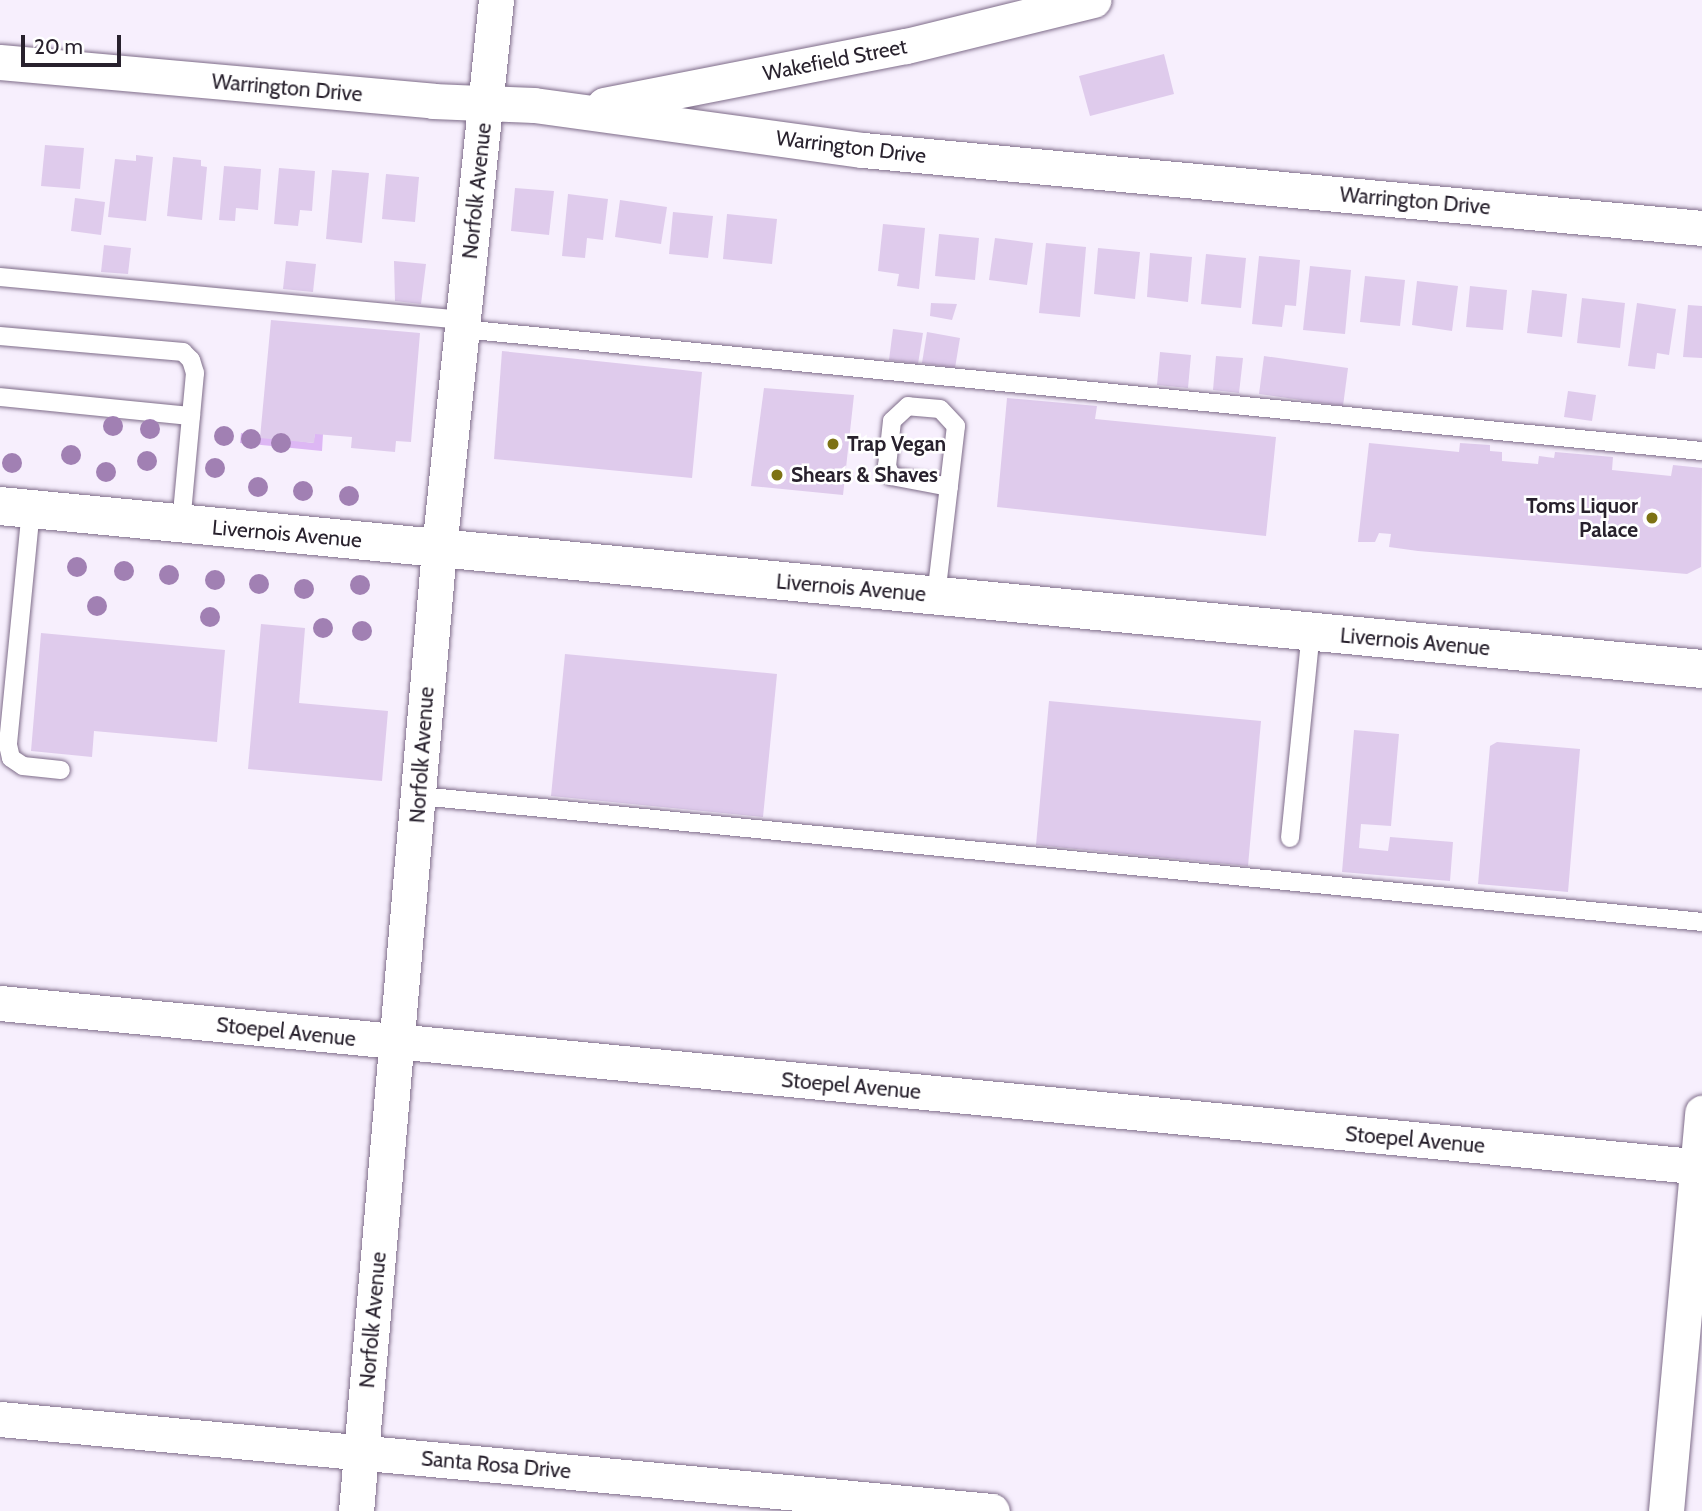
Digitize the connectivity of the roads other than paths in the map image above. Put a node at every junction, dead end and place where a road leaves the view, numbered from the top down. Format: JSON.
{"nodes":[{"id":1,"x":496,"y":0,"type":"edge"},
{"id":2,"x":1093,"y":0,"type":"edge"},
{"id":3,"x":0,"y":62,"type":"edge"},
{"id":4,"x":486,"y":102,"type":"junction"},
{"id":5,"x":575,"y":110,"type":"junction"},
{"id":6,"x":1702,"y":228,"type":"edge"},
{"id":7,"x":0,"y":277,"type":"edge"},
{"id":8,"x":463,"y":325,"type":"junction"},
{"id":9,"x":0,"y":336,"type":"edge"},
{"id":10,"x":0,"y":397,"type":"edge"},
{"id":11,"x":191,"y":416,"type":"junction"},
{"id":12,"x":1702,"y":451,"type":"edge"},
{"id":13,"x":949,"y":487,"type":"junction"},
{"id":14,"x":16,"y":508,"type":"edge"},
{"id":15,"x":181,"y":524,"type":"junction"},
{"id":16,"x":439,"y":549,"type":"junction"},
{"id":17,"x":936,"y":596,"type":"junction"},
{"id":18,"x":1311,"y":632,"type":"junction"},
{"id":19,"x":1702,"y":669,"type":"edge"},
{"id":20,"x":61,"y":770,"type":"dead end"},
{"id":21,"x":419,"y":796,"type":"junction"},
{"id":22,"x":1290,"y":838,"type":"dead end"},
{"id":23,"x":1702,"y":922,"type":"edge"},
{"id":24,"x":0,"y":1003,"type":"edge"},
{"id":25,"x":398,"y":1044,"type":"junction"},
{"id":26,"x":1702,"y":1113,"type":"edge"},
{"id":27,"x":1700,"y":1167,"type":"edge"},
{"id":28,"x":0,"y":1419,"type":"edge"},
{"id":29,"x":361,"y":1452,"type":"junction"},
{"id":30,"x":356,"y":1511,"type":"edge"},
{"id":31,"x":992,"y":1511,"type":"edge"},
{"id":32,"x":1665,"y":1511,"type":"edge"}],
"edges":[{"from":1,"to":4,"type":"street","name":"Norfolk Avenue"},
{"from":2,"to":5,"type":"street","name":"Wakefield Street"},
{"from":3,"to":4,"type":"street","name":"Warrington Drive"},
{"from":4,"to":5,"type":"street","name":"Warrington Drive"},
{"from":4,"to":8,"type":"street","name":"Norfolk Avenue"},
{"from":5,"to":6,"type":"street","name":"Warrington Drive"},
{"from":7,"to":8,"type":"lane"},
{"from":8,"to":12,"type":"lane"},
{"from":8,"to":16,"type":"street","name":"Norfolk Avenue"},
{"from":9,"to":11,"type":"lane"},
{"from":10,"to":11,"type":"lane"},
{"from":11,"to":15,"type":"lane"},
{"from":13,"to":13,"type":"lane"},
{"from":13,"to":17,"type":"lane"},
{"from":14,"to":15,"type":"street","name":"Livernois Avenue"},
{"from":14,"to":20,"type":"lane"},
{"from":15,"to":16,"type":"street","name":"Livernois Avenue"},
{"from":16,"to":17,"type":"street","name":"Livernois Avenue"},
{"from":16,"to":21,"type":"street","name":"Norfolk Avenue"},
{"from":17,"to":18,"type":"street","name":"Livernois Avenue"},
{"from":18,"to":19,"type":"street","name":"Livernois Avenue"},
{"from":18,"to":22,"type":"lane"},
{"from":21,"to":23,"type":"lane"},
{"from":21,"to":25,"type":"street","name":"Norfolk Avenue"},
{"from":24,"to":25,"type":"street","name":"Stoepel Avenue"},
{"from":25,"to":27,"type":"street","name":"Stoepel Avenue"},
{"from":25,"to":29,"type":"street","name":"Norfolk Avenue"},
{"from":26,"to":27,"type":"street"},
{"from":27,"to":32,"type":"street"},
{"from":28,"to":29,"type":"street","name":"Santa Rosa Drive"},
{"from":29,"to":30,"type":"street","name":"Norfolk Avenue"},
{"from":29,"to":31,"type":"street","name":"Santa Rosa Drive"}]}
